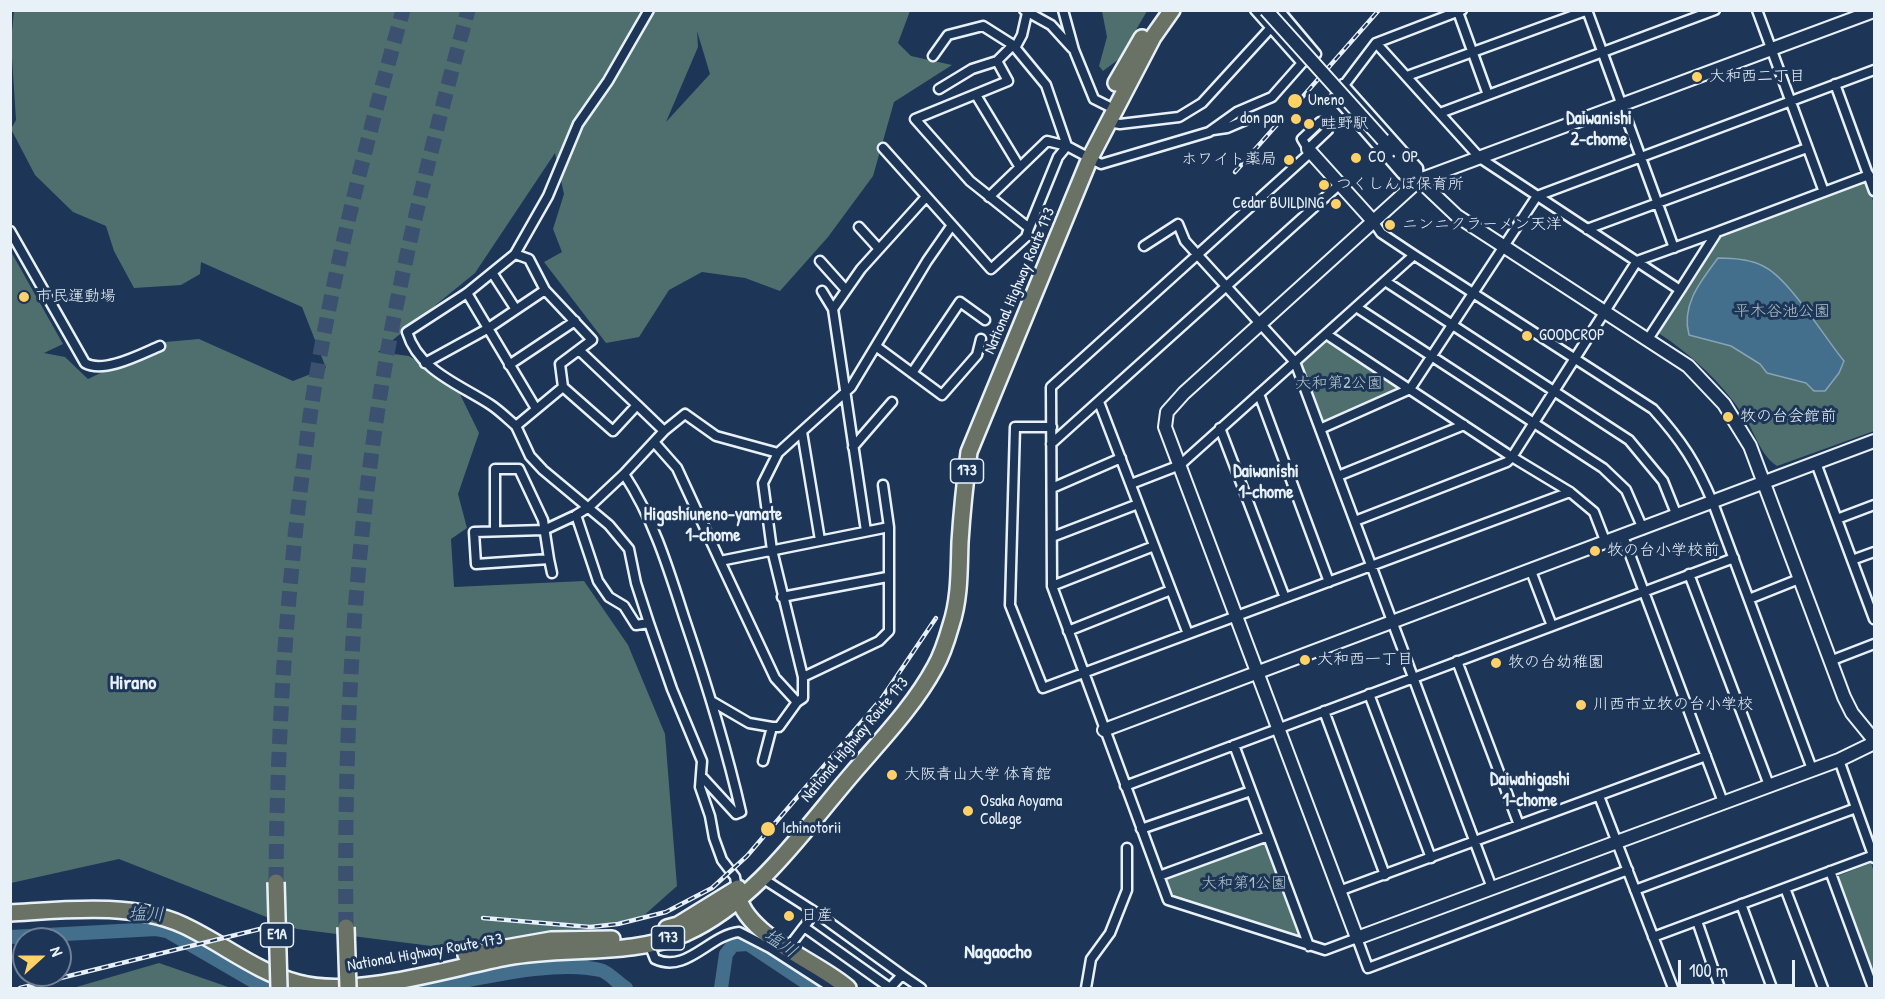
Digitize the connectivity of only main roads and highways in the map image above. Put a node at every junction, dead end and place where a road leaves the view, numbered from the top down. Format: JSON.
{"nodes":[{"id":1,"x":1159,"y":10,"type":"edge"},
{"id":2,"x":1172,"y":10,"type":"edge"},
{"id":3,"x":1109,"y":112,"type":"junction"},
{"id":4,"x":1086,"y":156,"type":"junction"},
{"id":5,"x":276,"y":882,"type":"tunnel mouth"},
{"id":6,"x":738,"y":894,"type":"junction"},
{"id":7,"x":10,"y":906,"type":"edge"},
{"id":8,"x":10,"y":913,"type":"edge"},
{"id":9,"x":346,"y":927,"type":"tunnel mouth"},
{"id":10,"x":279,"y":988,"type":"edge"},
{"id":11,"x":348,"y":988,"type":"edge"},
{"id":12,"x":848,"y":988,"type":"edge"}],
"edges":[{"from":1,"to":3,"type":"highway","name":"National Highway Route 173","number":"173"},
{"from":2,"to":3,"type":"highway","name":"National Highway Route 173","number":"173"},
{"from":3,"to":4,"type":"highway","name":"National Highway Route 173","number":"173"},
{"from":4,"to":6,"type":"highway","name":"National Highway Route 173","number":"173"},
{"from":4,"to":6,"type":"highway","name":"National Highway Route 173","number":"173"},
{"from":5,"to":10,"type":"highway","number":"E1A","bridge":true},
{"from":6,"to":7,"type":"highway","name":"National Highway Route 173","number":"173"},
{"from":6,"to":8,"type":"highway","name":"National Highway Route 173","number":"173"},
{"from":6,"to":12,"type":"highway"},
{"from":9,"to":11,"type":"highway","bridge":true}]}
